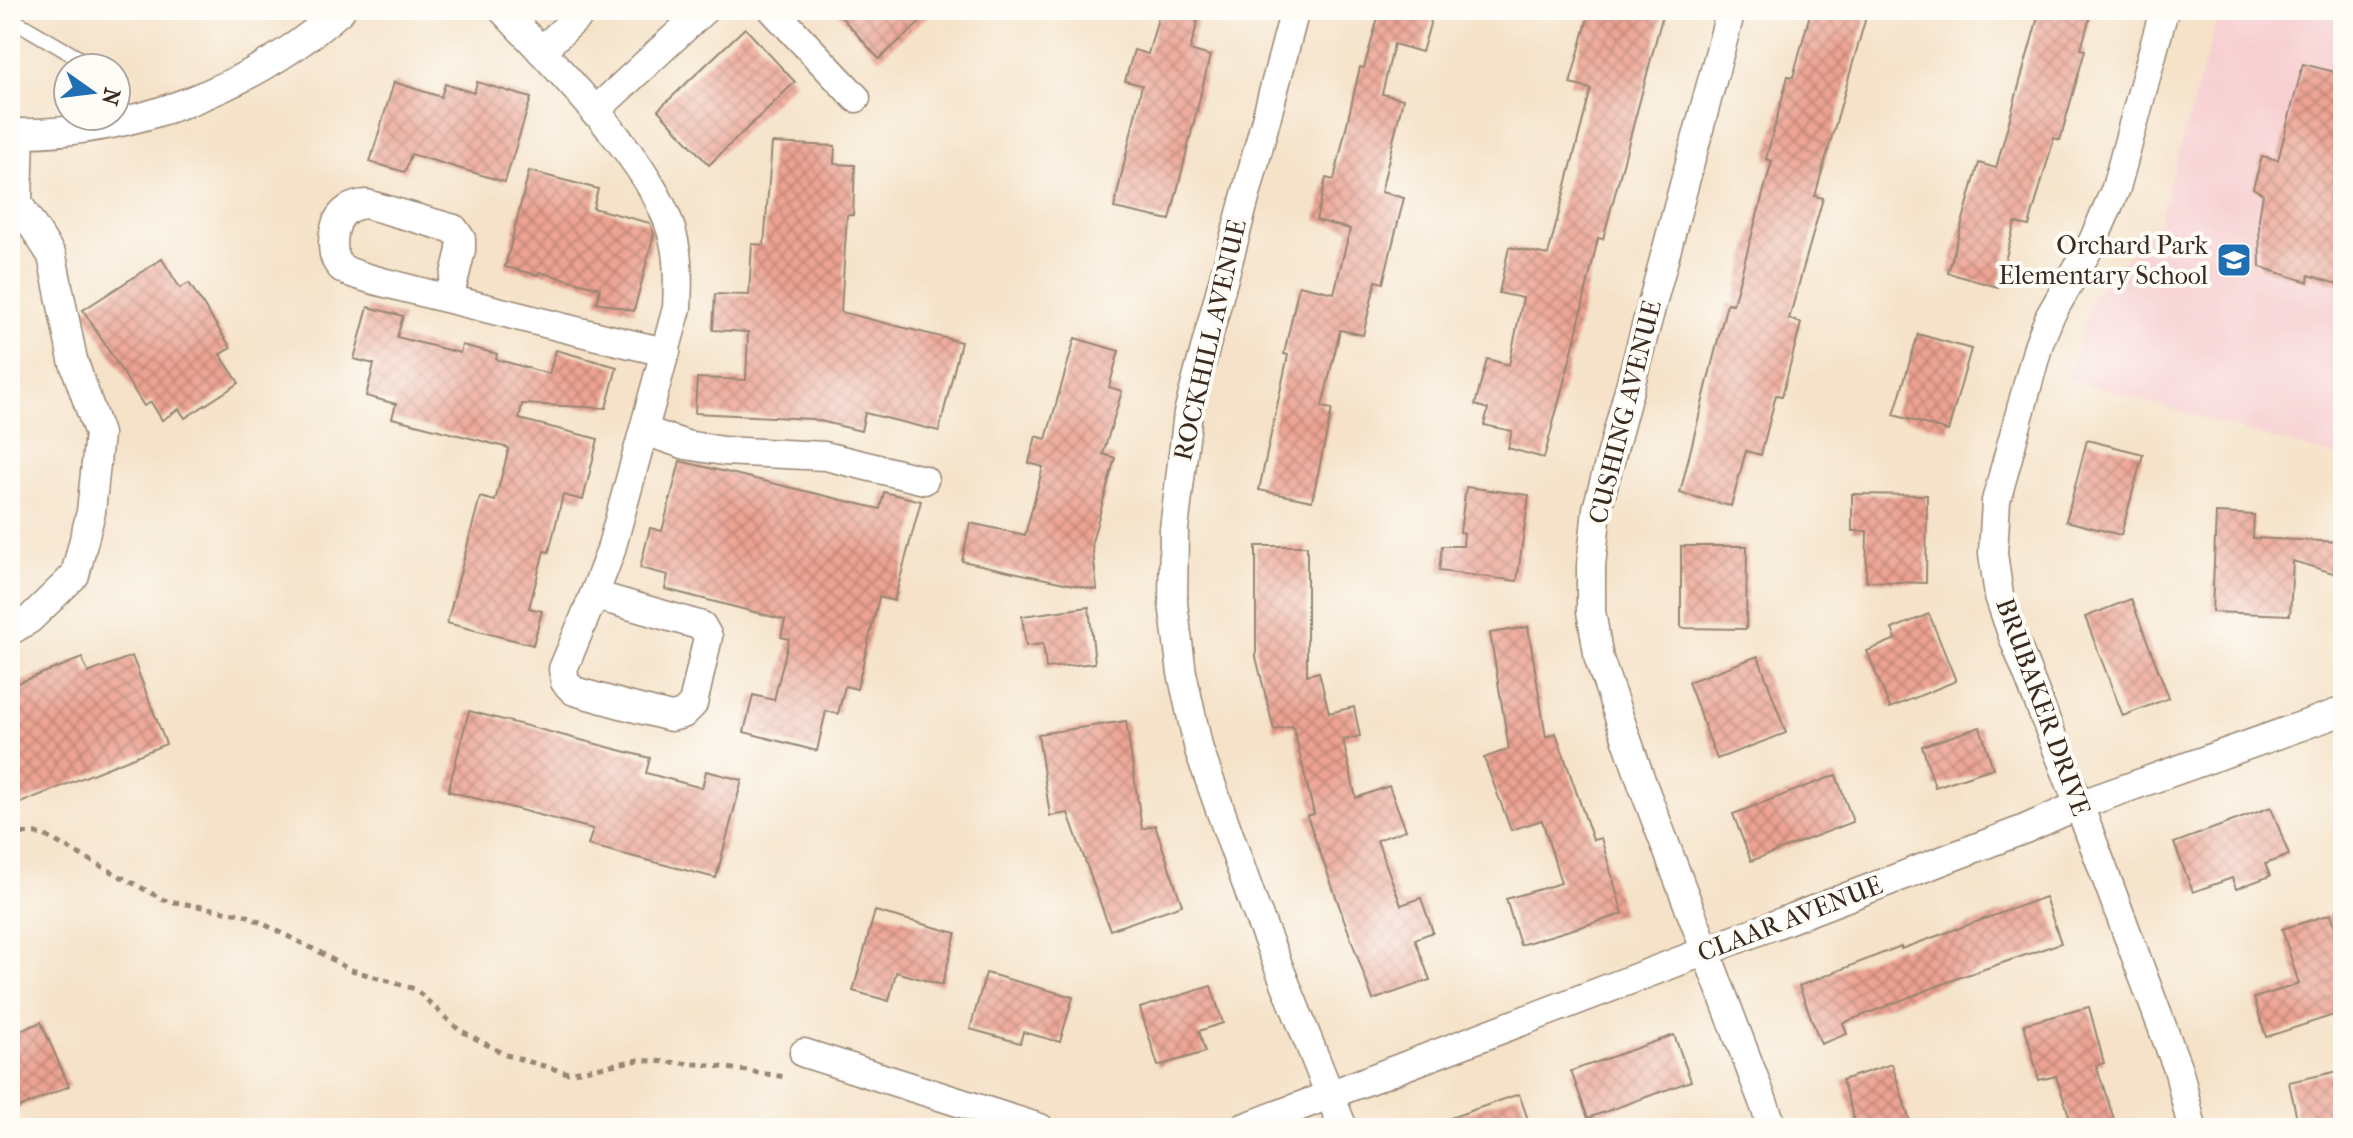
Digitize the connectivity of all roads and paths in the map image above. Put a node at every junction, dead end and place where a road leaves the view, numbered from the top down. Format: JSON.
{"nodes":[{"id":1,"x":341,"y":10,"type":"edge"},
{"id":2,"x":503,"y":10,"type":"edge"},
{"id":3,"x":585,"y":10,"type":"edge"},
{"id":4,"x":704,"y":10,"type":"edge"},
{"id":5,"x":773,"y":10,"type":"edge"},
{"id":6,"x":1295,"y":10,"type":"edge"},
{"id":7,"x":1731,"y":10,"type":"edge"},
{"id":8,"x":2164,"y":10,"type":"edge"},
{"id":9,"x":10,"y":18,"type":"edge"},
{"id":10,"x":541,"y":51,"type":"junction"},
{"id":11,"x":68,"y":52,"type":"edge"},
{"id":12,"x":856,"y":98,"type":"dead end"},
{"id":13,"x":132,"y":109,"type":"edge"},
{"id":14,"x":594,"y":112,"type":"junction"},
{"id":15,"x":52,"y":130,"type":"edge"},
{"id":16,"x":15,"y":133,"type":"edge"},
{"id":17,"x":449,"y":299,"type":"junction"},
{"id":18,"x":666,"y":352,"type":"junction"},
{"id":19,"x":645,"y":431,"type":"junction"},
{"id":20,"x":924,"y":480,"type":"dead end"},
{"id":21,"x":594,"y":595,"type":"junction"},
{"id":22,"x":10,"y":631,"type":"edge"},
{"id":23,"x":2338,"y":713,"type":"dead end"},
{"id":24,"x":2079,"y":805,"type":"junction"},
{"id":25,"x":10,"y":833,"type":"edge"},
{"id":26,"x":1707,"y":950,"type":"junction"},
{"id":27,"x":804,"y":1053,"type":"joint"},
{"id":28,"x":1330,"y":1096,"type":"junction"},
{"id":29,"x":994,"y":1122,"type":"edge"},
{"id":30,"x":1040,"y":1128,"type":"edge"},
{"id":31,"x":1243,"y":1128,"type":"edge"},
{"id":32,"x":1343,"y":1128,"type":"edge"},
{"id":33,"x":1773,"y":1128,"type":"edge"},
{"id":34,"x":2192,"y":1128,"type":"edge"}],
"edges":[{"from":1,"to":13,"type":"street"},
{"from":2,"to":10,"type":"street"},
{"from":3,"to":10,"type":"street"},
{"from":4,"to":14,"type":"street"},
{"from":5,"to":12,"type":"street"},
{"from":6,"to":28,"type":"street","name":"ROCKHILL AVENUE"},
{"from":7,"to":26,"type":"street","name":"CUSHING AVENUE"},
{"from":8,"to":24,"type":"street","name":"BRUBAKER DRIVE"},
{"from":9,"to":11,"type":"lane"},
{"from":10,"to":14,"type":"street"},
{"from":14,"to":18,"type":"street"},
{"from":15,"to":16,"type":"street"},
{"from":16,"to":22,"type":"street"},
{"from":17,"to":17,"type":"street"},
{"from":17,"to":18,"type":"street"},
{"from":18,"to":19,"type":"street"},
{"from":19,"to":20,"type":"street"},
{"from":19,"to":21,"type":"street"},
{"from":21,"to":21,"type":"street"},
{"from":23,"to":24,"type":"street","name":"CLAAR AVENUE"},
{"from":24,"to":26,"type":"street","name":"CLAAR AVENUE"},
{"from":24,"to":34,"type":"street","name":"BRUBAKER DRIVE"},
{"from":25,"to":27,"type":"path"},
{"from":26,"to":28,"type":"street","name":"CLAAR AVENUE"},
{"from":26,"to":33,"type":"street","name":"CUSHING AVENUE"},
{"from":27,"to":29,"type":"street"},
{"from":28,"to":31,"type":"street","name":"CLAAR AVENUE"},
{"from":28,"to":32,"type":"street","name":"ROCKHILL AVENUE"},
{"from":29,"to":30,"type":"street"}]}
